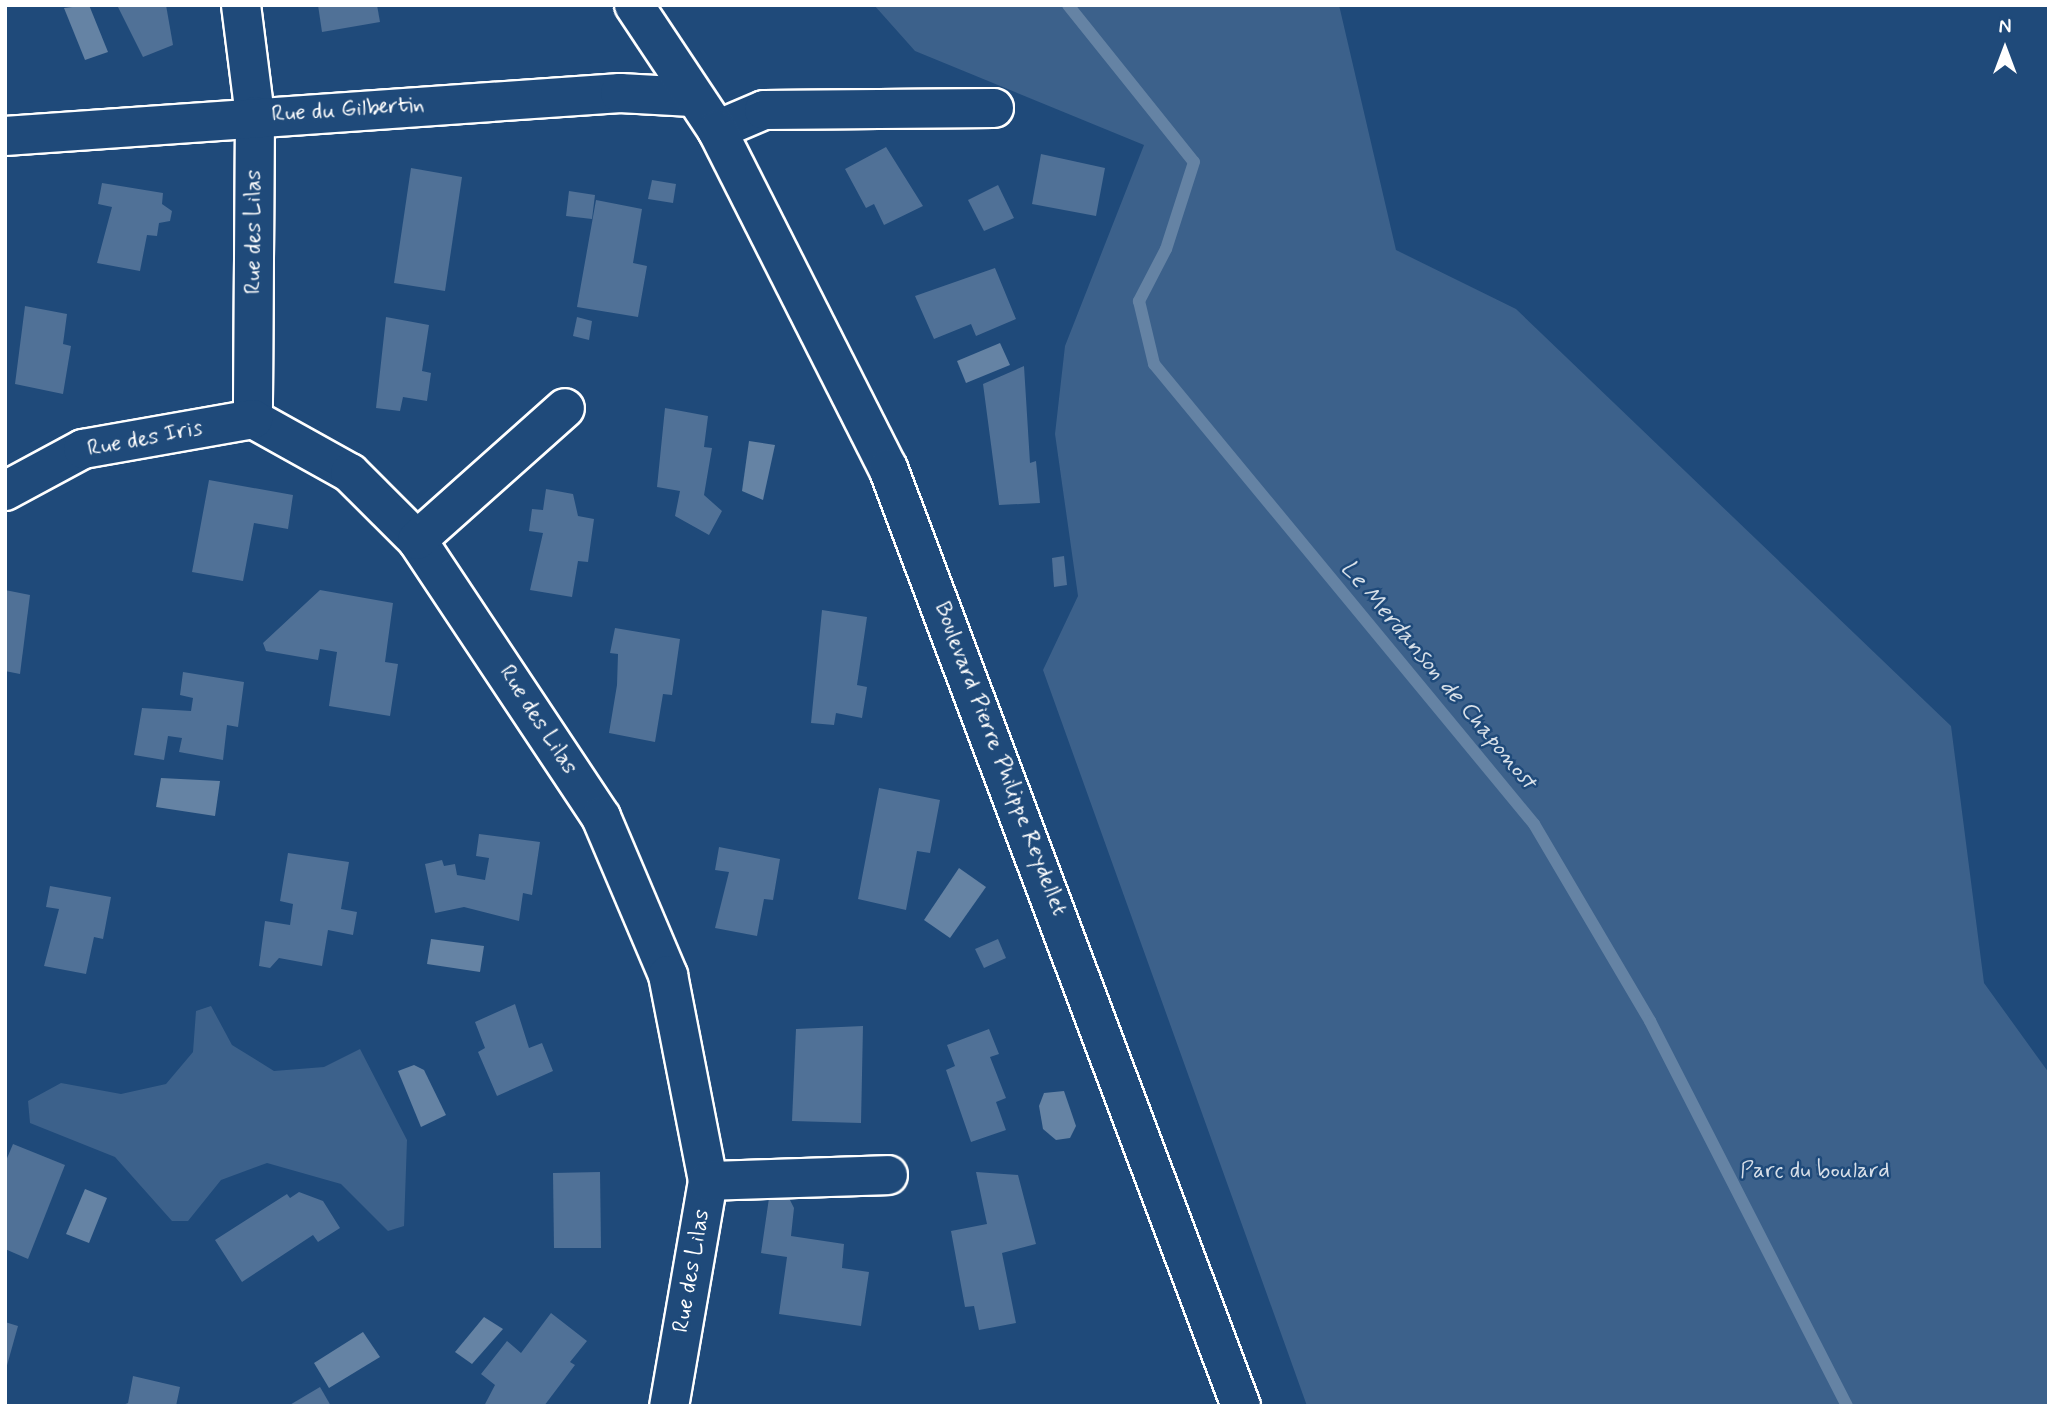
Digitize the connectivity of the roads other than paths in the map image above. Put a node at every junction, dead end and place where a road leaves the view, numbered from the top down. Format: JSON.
{"nodes":[{"id":1,"x":241,"y":5,"type":"edge"},
{"id":2,"x":634,"y":5,"type":"edge"},
{"id":3,"x":692,"y":97,"type":"junction"},
{"id":4,"x":995,"y":108,"type":"dead end"},
{"id":5,"x":255,"y":116,"type":"junction"},
{"id":6,"x":717,"y":130,"type":"junction"},
{"id":7,"x":5,"y":136,"type":"edge"},
{"id":8,"x":565,"y":408,"type":"dead end"},
{"id":9,"x":253,"y":419,"type":"junction"},
{"id":10,"x":5,"y":491,"type":"edge"},
{"id":11,"x":417,"y":540,"type":"junction"},
{"id":12,"x":888,"y":1175,"type":"dead end"},
{"id":13,"x":708,"y":1181,"type":"junction"},
{"id":14,"x":669,"y":1406,"type":"edge"},
{"id":15,"x":1241,"y":1406,"type":"edge"}],
"edges":[{"from":1,"to":5,"type":"street","name":"Rue des Lilas"},
{"from":2,"to":3,"type":"street","name":"Boulevard Pierre Philippe Reydellet"},
{"from":3,"to":5,"type":"street","name":"Rue du Gilbertin"},
{"from":3,"to":6,"type":"street","name":"Boulevard Pierre Philippe Reydellet"},
{"from":4,"to":6,"type":"street"},
{"from":5,"to":7,"type":"street","name":"Rue du Gilbertin"},
{"from":5,"to":9,"type":"street","name":"Rue des Lilas"},
{"from":6,"to":15,"type":"street","name":"Boulevard Pierre Philippe Reydellet"},
{"from":8,"to":11,"type":"street"},
{"from":9,"to":10,"type":"street","name":"Rue des Iris"},
{"from":9,"to":11,"type":"street","name":"Rue des Lilas"},
{"from":11,"to":13,"type":"street","name":"Rue des Lilas"},
{"from":12,"to":13,"type":"street"},
{"from":13,"to":14,"type":"street","name":"Rue des Lilas"}]}
